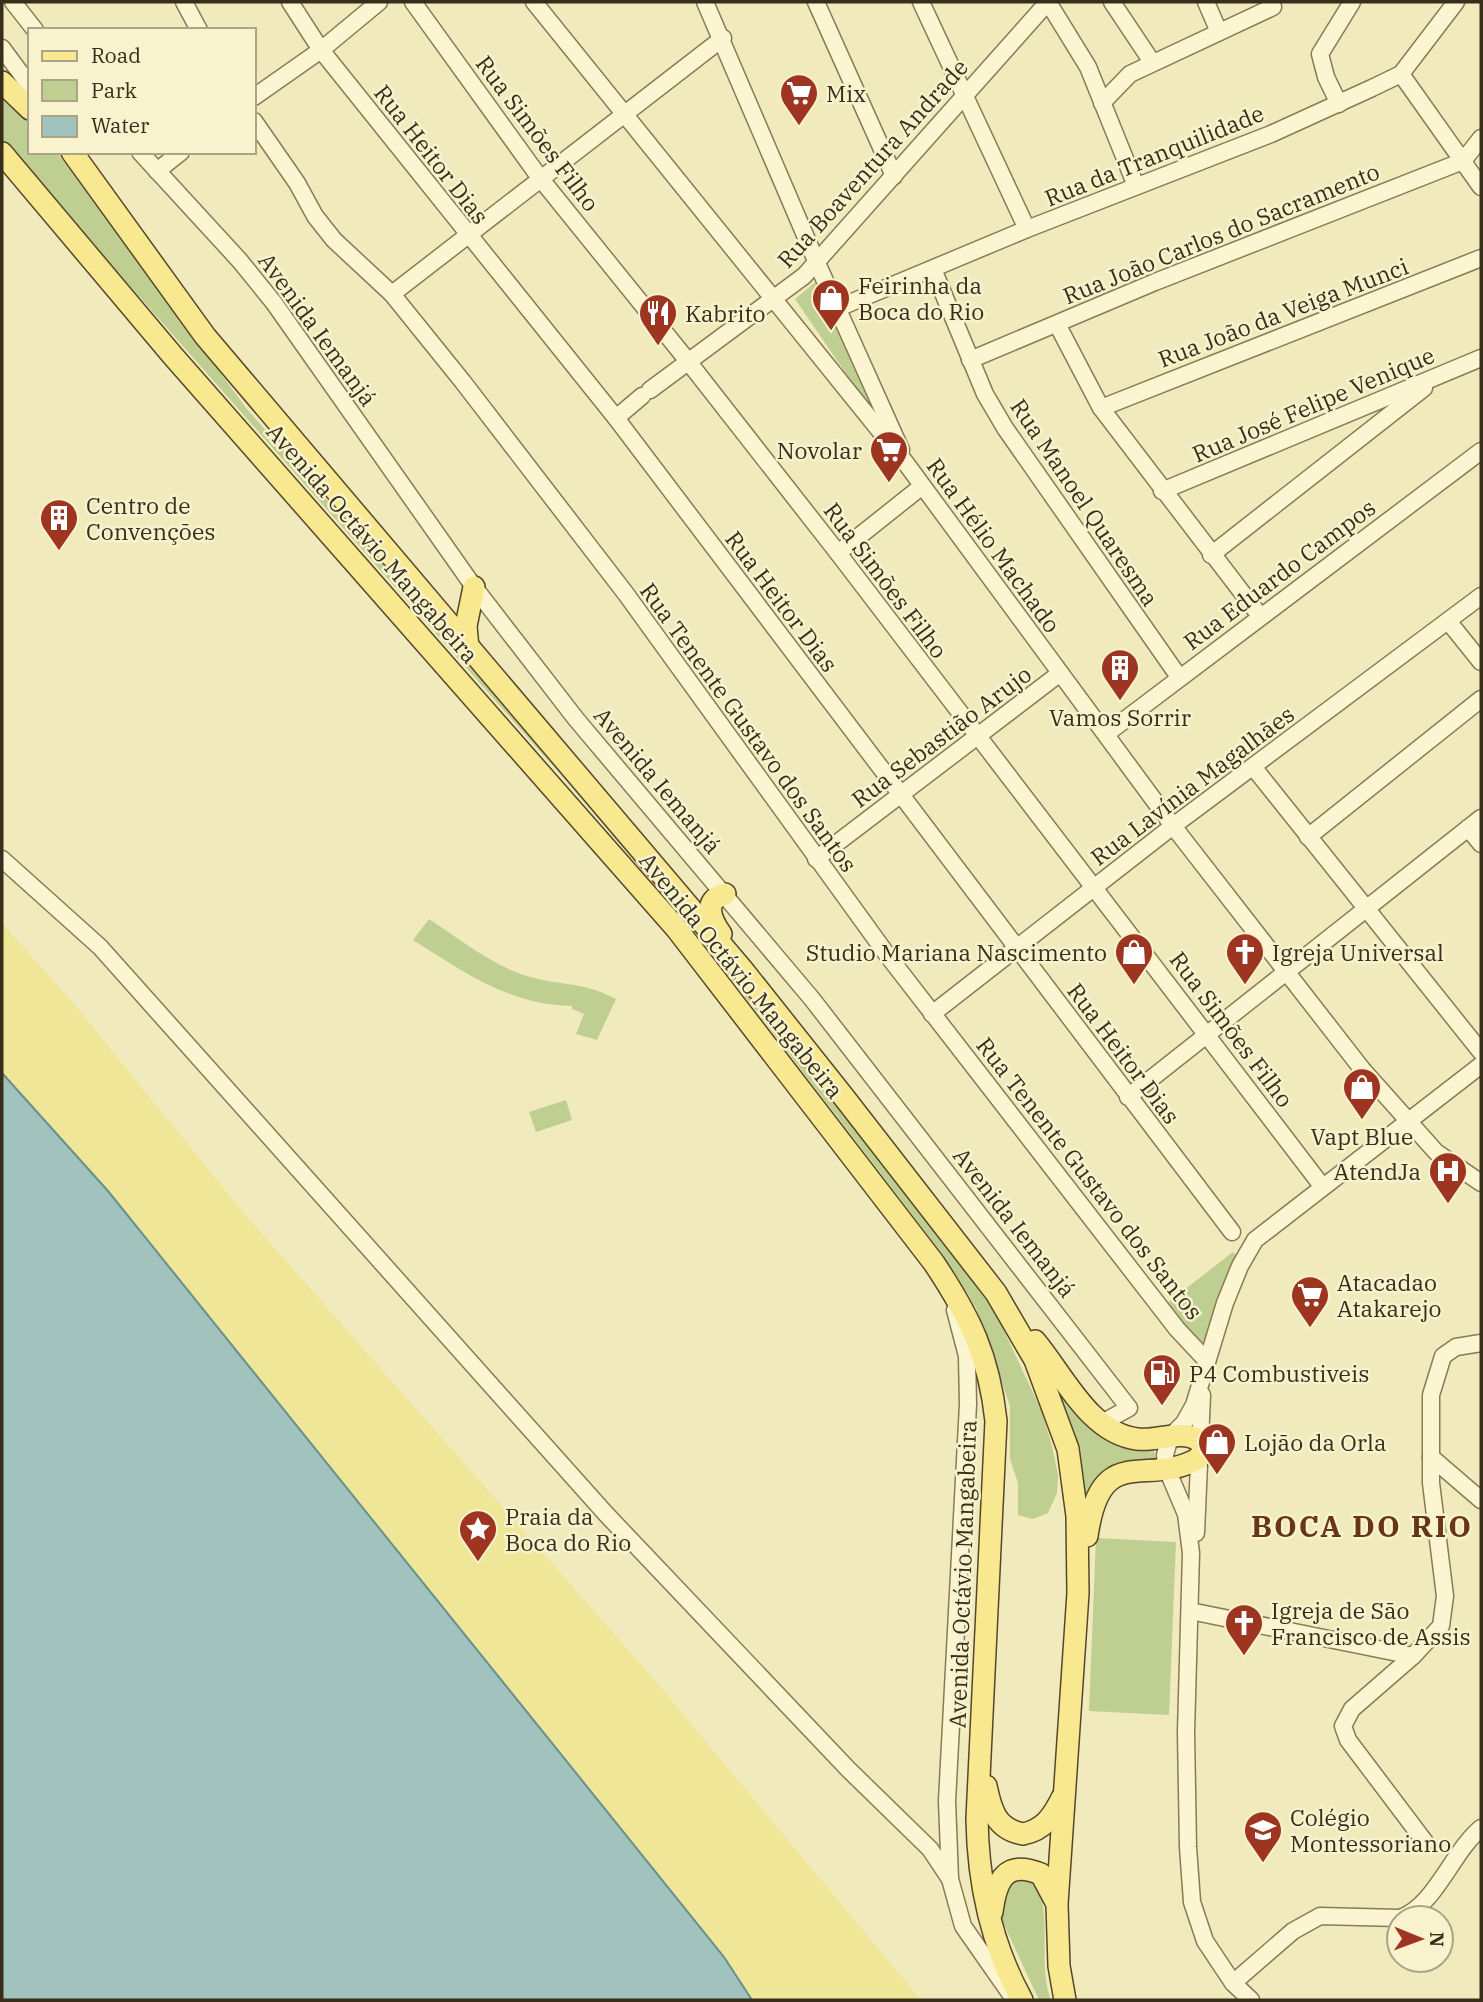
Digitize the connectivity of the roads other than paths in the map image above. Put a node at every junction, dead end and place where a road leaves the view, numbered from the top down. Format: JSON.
{"nodes":[{"id":1,"x":13,"y":2,"type":"edge"},
{"id":2,"x":184,"y":2,"type":"edge"},
{"id":3,"x":290,"y":2,"type":"edge"},
{"id":4,"x":379,"y":2,"type":"edge"},
{"id":5,"x":413,"y":2,"type":"edge"},
{"id":6,"x":534,"y":2,"type":"edge"},
{"id":7,"x":705,"y":2,"type":"edge"},
{"id":8,"x":816,"y":2,"type":"edge"},
{"id":9,"x":922,"y":2,"type":"edge"},
{"id":10,"x":1048,"y":2,"type":"edge"},
{"id":11,"x":1112,"y":2,"type":"edge"},
{"id":12,"x":1206,"y":2,"type":"edge"},
{"id":13,"x":1352,"y":2,"type":"edge"},
{"id":14,"x":1456,"y":2,"type":"edge"},
{"id":15,"x":1273,"y":7,"type":"dead end"},
{"id":16,"x":32,"y":28,"type":"edge"},
{"id":17,"x":198,"y":28,"type":"edge"},
{"id":18,"x":1219,"y":32,"type":"junction"},
{"id":19,"x":723,"y":38,"type":"junction"},
{"id":20,"x":2,"y":48,"type":"edge"},
{"id":21,"x":321,"y":50,"type":"junction"},
{"id":22,"x":1152,"y":62,"type":"junction"},
{"id":23,"x":1401,"y":74,"type":"junction"},
{"id":24,"x":2,"y":82,"type":"edge"},
{"id":25,"x":28,"y":83,"type":"edge"},
{"id":26,"x":964,"y":95,"type":"junction"},
{"id":27,"x":256,"y":96,"type":"edge"},
{"id":28,"x":1102,"y":103,"type":"junction"},
{"id":29,"x":1339,"y":104,"type":"junction"},
{"id":30,"x":28,"y":107,"type":"edge"},
{"id":31,"x":622,"y":114,"type":"junction"},
{"id":32,"x":256,"y":124,"type":"edge"},
{"id":33,"x":1481,"y":138,"type":"edge"},
{"id":34,"x":2,"y":153,"type":"edge"},
{"id":35,"x":73,"y":154,"type":"edge"},
{"id":36,"x":142,"y":154,"type":"edge"},
{"id":37,"x":179,"y":154,"type":"edge"},
{"id":38,"x":1463,"y":161,"type":"junction"},
{"id":39,"x":158,"y":171,"type":"junction"},
{"id":40,"x":894,"y":176,"type":"junction"},
{"id":41,"x":540,"y":178,"type":"junction"},
{"id":42,"x":1136,"y":186,"type":"junction"},
{"id":43,"x":1481,"y":187,"type":"edge"},
{"id":44,"x":1027,"y":229,"type":"junction"},
{"id":45,"x":469,"y":237,"type":"junction"},
{"id":46,"x":1481,"y":258,"type":"edge"},
{"id":47,"x":817,"y":263,"type":"junction"},
{"id":48,"x":933,"y":269,"type":"junction"},
{"id":49,"x":392,"y":294,"type":"junction"},
{"id":50,"x":774,"y":299,"type":"junction"},
{"id":51,"x":838,"y":308,"type":"junction"},
{"id":52,"x":1057,"y":324,"type":"junction"},
{"id":53,"x":1481,"y":358,"type":"edge"},
{"id":54,"x":687,"y":360,"type":"junction"},
{"id":55,"x":970,"y":360,"type":"junction"},
{"id":56,"x":1435,"y":378,"type":"junction"},
{"id":57,"x":1101,"y":408,"type":"junction"},
{"id":58,"x":616,"y":418,"type":"junction"},
{"id":59,"x":1481,"y":451,"type":"edge"},
{"id":60,"x":905,"y":462,"type":"junction"},
{"id":61,"x":921,"y":486,"type":"junction"},
{"id":62,"x":1162,"y":491,"type":"junction"},
{"id":63,"x":838,"y":553,"type":"junction"},
{"id":64,"x":1211,"y":555,"type":"junction"},
{"id":65,"x":474,"y":587,"type":"junction"},
{"id":66,"x":1481,"y":596,"type":"edge"},
{"id":67,"x":1260,"y":616,"type":"junction"},
{"id":68,"x":1448,"y":621,"type":"junction"},
{"id":69,"x":468,"y":648,"type":"junction"},
{"id":70,"x":1481,"y":662,"type":"edge"},
{"id":71,"x":1059,"y":674,"type":"junction"},
{"id":72,"x":1179,"y":677,"type":"junction"},
{"id":73,"x":1481,"y":699,"type":"edge"},
{"id":74,"x":1106,"y":734,"type":"junction"},
{"id":75,"x":977,"y":737,"type":"junction"},
{"id":76,"x":1254,"y":768,"type":"junction"},
{"id":77,"x":900,"y":797,"type":"junction"},
{"id":78,"x":1481,"y":818,"type":"edge"},
{"id":79,"x":1173,"y":826,"type":"junction"},
{"id":80,"x":1468,"y":828,"type":"junction"},
{"id":81,"x":1308,"y":836,"type":"junction"},
{"id":82,"x":1481,"y":844,"type":"edge"},
{"id":83,"x":2,"y":859,"type":"edge"},
{"id":84,"x":816,"y":859,"type":"junction"},
{"id":85,"x":1094,"y":887,"type":"junction"},
{"id":86,"x":725,"y":894,"type":"junction"},
{"id":87,"x":1365,"y":909,"type":"junction"},
{"id":88,"x":1015,"y":947,"type":"junction"},
{"id":89,"x":742,"y":969,"type":"junction"},
{"id":90,"x":1285,"y":973,"type":"junction"},
{"id":91,"x":932,"y":1014,"type":"junction"},
{"id":92,"x":1208,"y":1033,"type":"junction"},
{"id":93,"x":1481,"y":1052,"type":"edge"},
{"id":94,"x":1481,"y":1065,"type":"edge"},
{"id":95,"x":1128,"y":1097,"type":"junction"},
{"id":96,"x":1406,"y":1122,"type":"junction"},
{"id":97,"x":1481,"y":1183,"type":"edge"},
{"id":98,"x":1322,"y":1186,"type":"junction"},
{"id":99,"x":1232,"y":1232,"type":"dead end"},
{"id":100,"x":934,"y":1263,"type":"junction"},
{"id":101,"x":996,"y":1293,"type":"junction"},
{"id":102,"x":1481,"y":1343,"type":"edge"},
{"id":103,"x":1207,"y":1361,"type":"junction"},
{"id":104,"x":1202,"y":1379,"type":"junction"},
{"id":105,"x":1102,"y":1423,"type":"junction"},
{"id":106,"x":1170,"y":1437,"type":"junction"},
{"id":107,"x":1200,"y":1450,"type":"junction"},
{"id":108,"x":1431,"y":1457,"type":"junction"},
{"id":109,"x":1166,"y":1467,"type":"junction"},
{"id":110,"x":1481,"y":1500,"type":"edge"},
{"id":111,"x":1191,"y":1553,"type":"junction"},
{"id":112,"x":1078,"y":1593,"type":"junction"},
{"id":113,"x":1190,"y":1611,"type":"junction"},
{"id":114,"x":1413,"y":1656,"type":"junction"},
{"id":115,"x":980,"y":1753,"type":"junction"},
{"id":116,"x":1064,"y":1794,"type":"junction"},
{"id":117,"x":1481,"y":1828,"type":"edge"},
{"id":118,"x":1425,"y":1842,"type":"dead end"},
{"id":119,"x":950,"y":1879,"type":"junction"},
{"id":120,"x":1057,"y":1904,"type":"junction"},
{"id":121,"x":1420,"y":1904,"type":"edge"},
{"id":122,"x":1385,"y":1918,"type":"edge"},
{"id":123,"x":990,"y":1923,"type":"junction"},
{"id":124,"x":1233,"y":1983,"type":"junction"},
{"id":125,"x":1016,"y":2000,"type":"edge"},
{"id":126,"x":1022,"y":2000,"type":"edge"},
{"id":127,"x":1065,"y":2000,"type":"edge"},
{"id":128,"x":1251,"y":2000,"type":"edge"}],
"edges":[{"from":1,"to":16,"type":"street"},
{"from":2,"to":17,"type":"street"},
{"from":3,"to":21,"type":"street","name":"Rua Heitor Dias"},
{"from":4,"to":21,"type":"street"},
{"from":5,"to":41,"type":"street","name":"Rua Simões Filho"},
{"from":6,"to":31,"type":"street","name":"Rua Hélio Machado"},
{"from":7,"to":19,"type":"street"},
{"from":8,"to":40,"type":"street"},
{"from":9,"to":26,"type":"street"},
{"from":10,"to":26,"type":"street","name":"Rua Boaventura Andrade"},
{"from":10,"to":28,"type":"street"},
{"from":11,"to":22,"type":"street"},
{"from":12,"to":18,"type":"street"},
{"from":13,"to":29,"type":"street"},
{"from":14,"to":23,"type":"street","name":"Rua da Tranquilidade"},
{"from":15,"to":18,"type":"street"},
{"from":18,"to":22,"type":"street"},
{"from":19,"to":31,"type":"street"},
{"from":19,"to":47,"type":"street"},
{"from":20,"to":25,"type":"street"},
{"from":21,"to":27,"type":"street"},
{"from":21,"to":45,"type":"street","name":"Rua Heitor Dias"},
{"from":22,"to":28,"type":"street"},
{"from":23,"to":29,"type":"street","name":"Rua da Tranquilidade"},
{"from":23,"to":38,"type":"street"},
{"from":24,"to":30,"type":"main road"},
{"from":26,"to":40,"type":"street","name":"Rua Boaventura Andrade"},
{"from":26,"to":44,"type":"street"},
{"from":28,"to":42,"type":"street"},
{"from":29,"to":42,"type":"street","name":"Rua da Tranquilidade"},
{"from":31,"to":41,"type":"street"},
{"from":31,"to":50,"type":"street","name":"Rua Hélio Machado"},
{"from":32,"to":49,"type":"street","name":"Rua Tenente Gustavo dos Santos"},
{"from":33,"to":38,"type":"street"},
{"from":34,"to":100,"type":"main road","name":"Avenida Octávio Mangabeira"},
{"from":35,"to":69,"type":"main road","name":"Avenida Octávio Mangabeira"},
{"from":36,"to":39,"type":"street","name":"Avenida Iemanjá"},
{"from":37,"to":39,"type":"street"},
{"from":38,"to":43,"type":"street"},
{"from":38,"to":52,"type":"street","name":"Rua João Carlos do Sacramento"},
{"from":39,"to":65,"type":"street","name":"Avenida Iemanjá"},
{"from":40,"to":47,"type":"street","name":"Rua Boaventura Andrade"},
{"from":41,"to":45,"type":"street"},
{"from":41,"to":54,"type":"street","name":"Rua Simões Filho"},
{"from":42,"to":44,"type":"street","name":"Rua da Tranquilidade"},
{"from":44,"to":48,"type":"street","name":"Rua da Tranquilidade"},
{"from":45,"to":49,"type":"street"},
{"from":45,"to":58,"type":"street","name":"Rua Heitor Dias"},
{"from":46,"to":57,"type":"street","name":"Rua João da Veiga Munci"},
{"from":47,"to":50,"type":"street","name":"Rua Boaventura Andrade"},
{"from":47,"to":51,"type":"street"},
{"from":48,"to":51,"type":"street","name":"Rua da Tranquilidade"},
{"from":48,"to":55,"type":"street","name":"Rua Manoel Quaresma"},
{"from":49,"to":84,"type":"street","name":"Rua Tenente Gustavo dos Santos"},
{"from":50,"to":54,"type":"street","name":"Rua Boaventura Andrade"},
{"from":50,"to":60,"type":"street","name":"Rua Hélio Machado"},
{"from":51,"to":60,"type":"street"},
{"from":52,"to":55,"type":"street","name":"Rua João Carlos do Sacramento"},
{"from":52,"to":57,"type":"street"},
{"from":53,"to":56,"type":"street","name":"Rua José Felipe Venique"},
{"from":54,"to":58,"type":"street","name":"Rua Boaventura Andrade"},
{"from":54,"to":63,"type":"street","name":"Rua Simões Filho"},
{"from":55,"to":72,"type":"street","name":"Rua Manoel Quaresma"},
{"from":56,"to":62,"type":"street","name":"Rua José Felipe Venique"},
{"from":56,"to":64,"type":"street"},
{"from":57,"to":62,"type":"street"},
{"from":58,"to":77,"type":"street","name":"Rua Heitor Dias"},
{"from":59,"to":67,"type":"street","name":"Rua Eduardo Campos"},
{"from":60,"to":61,"type":"street","name":"Rua Hélio Machado"},
{"from":61,"to":63,"type":"street"},
{"from":61,"to":71,"type":"street","name":"Rua Hélio Machado"},
{"from":62,"to":64,"type":"street"},
{"from":63,"to":75,"type":"street","name":"Rua Simões Filho"},
{"from":64,"to":67,"type":"street"},
{"from":65,"to":69,"type":"main road"},
{"from":65,"to":86,"type":"street","name":"Avenida Iemanjá"},
{"from":66,"to":68,"type":"street","name":"Rua Lavínia Magalhães"},
{"from":67,"to":72,"type":"street","name":"Rua Eduardo Campos"},
{"from":68,"to":70,"type":"street"},
{"from":68,"to":76,"type":"street","name":"Rua Lavínia Magalhães"},
{"from":69,"to":89,"type":"main road","name":"Avenida Octávio Mangabeira"},
{"from":71,"to":74,"type":"street","name":"Rua Hélio Machado"},
{"from":71,"to":75,"type":"street","name":"Rua Sebastião Arujo"},
{"from":72,"to":74,"type":"street","name":"Rua Eduardo Campos"},
{"from":73,"to":81,"type":"street"},
{"from":74,"to":79,"type":"street","name":"Rua Hélio Machado"},
{"from":75,"to":77,"type":"street","name":"Rua Sebastião Arujo"},
{"from":75,"to":85,"type":"street","name":"Rua Simões Filho"},
{"from":76,"to":79,"type":"street","name":"Rua Lavínia Magalhães"},
{"from":76,"to":81,"type":"street"},
{"from":77,"to":84,"type":"street","name":"Rua Sebastião Arujo"},
{"from":77,"to":88,"type":"street","name":"Rua Heitor Dias"},
{"from":78,"to":80,"type":"street"},
{"from":79,"to":85,"type":"street","name":"Rua Lavínia Magalhães"},
{"from":79,"to":90,"type":"street","name":"Rua Hélio Machado"},
{"from":80,"to":82,"type":"street"},
{"from":80,"to":87,"type":"street"},
{"from":81,"to":87,"type":"street"},
{"from":83,"to":119,"type":"street"},
{"from":84,"to":91,"type":"street","name":"Rua Tenente Gustavo dos Santos"},
{"from":85,"to":88,"type":"street","name":"Rua Lavínia Magalhães"},
{"from":85,"to":92,"type":"street","name":"Rua Simões Filho"},
{"from":86,"to":89,"type":"main road"},
{"from":86,"to":105,"type":"street","name":"Avenida Iemanjá"},
{"from":87,"to":90,"type":"street"},
{"from":87,"to":93,"type":"street"},
{"from":88,"to":91,"type":"street","name":"Rua Lavínia Magalhães"},
{"from":88,"to":95,"type":"street","name":"Rua Heitor Dias"},
{"from":89,"to":101,"type":"main road","name":"Avenida Octávio Mangabeira"},
{"from":90,"to":92,"type":"street"},
{"from":90,"to":96,"type":"street","name":"Rua Hélio Machado"},
{"from":91,"to":103,"type":"street","name":"Rua Tenente Gustavo dos Santos"},
{"from":92,"to":95,"type":"street"},
{"from":92,"to":98,"type":"street","name":"Rua Simões Filho"},
{"from":94,"to":96,"type":"street"},
{"from":95,"to":99,"type":"street","name":"Rua Heitor Dias"},
{"from":96,"to":97,"type":"street","name":"Rua Hélio Machado"},
{"from":96,"to":98,"type":"street"},
{"from":98,"to":103,"type":"street"},
{"from":100,"to":115,"type":"main road","name":"Avenida Octávio Mangabeira"},
{"from":100,"to":119,"type":"street"},
{"from":101,"to":105,"type":"main road"},
{"from":101,"to":112,"type":"main road","name":"Avenida Octávio Mangabeira"},
{"from":102,"to":108,"type":"street"},
{"from":103,"to":104,"type":"street"},
{"from":104,"to":106,"type":"street"},
{"from":104,"to":107,"type":"street"},
{"from":105,"to":106,"type":"main road"},
{"from":106,"to":107,"type":"main road"},
{"from":106,"to":109,"type":"street"},
{"from":107,"to":109,"type":"main road"},
{"from":107,"to":111,"type":"street"},
{"from":108,"to":110,"type":"street"},
{"from":108,"to":114,"type":"street"},
{"from":109,"to":111,"type":"street"},
{"from":109,"to":112,"type":"main road"},
{"from":111,"to":113,"type":"street"},
{"from":112,"to":116,"type":"main road","name":"Avenida Octávio Mangabeira"},
{"from":113,"to":114,"type":"street"},
{"from":113,"to":124,"type":"street"},
{"from":114,"to":118,"type":"street"},
{"from":115,"to":116,"type":"main road"},
{"from":115,"to":123,"type":"main road","name":"Avenida Octávio Mangabeira"},
{"from":116,"to":120,"type":"main road","name":"Avenida Octávio Mangabeira"},
{"from":117,"to":121,"type":"street"},
{"from":119,"to":125,"type":"street"},
{"from":120,"to":123,"type":"main road"},
{"from":120,"to":127,"type":"main road","name":"Avenida Octávio Mangabeira"},
{"from":122,"to":124,"type":"street"},
{"from":123,"to":126,"type":"main road","name":"Avenida Octávio Mangabeira"},
{"from":124,"to":128,"type":"street"}]}
